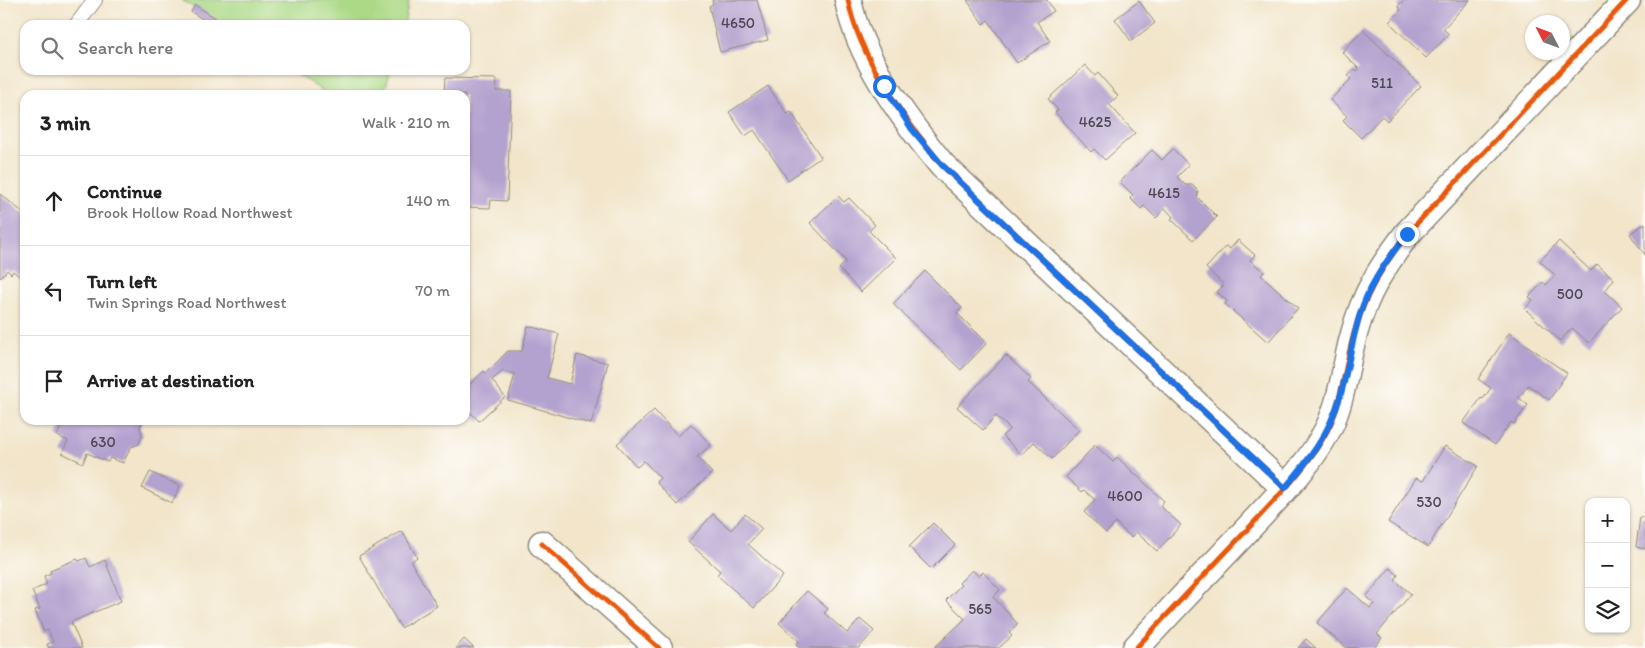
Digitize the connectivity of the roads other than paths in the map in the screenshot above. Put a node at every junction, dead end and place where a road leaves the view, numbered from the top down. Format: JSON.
{"nodes":[{"id":1,"x":95,"y":0,"type":"edge"},
{"id":2,"x":848,"y":0,"type":"edge"},
{"id":3,"x":1627,"y":0,"type":"edge"},
{"id":4,"x":80,"y":20,"type":"edge"},
{"id":5,"x":1285,"y":488,"type":"junction"},
{"id":6,"x":542,"y":544,"type":"dead end"},
{"id":7,"x":659,"y":648,"type":"edge"},
{"id":8,"x":1136,"y":648,"type":"edge"}],
"edges":[{"from":1,"to":4,"type":"lane"},
{"from":2,"to":5,"type":"street"},
{"from":3,"to":5,"type":"street"},
{"from":5,"to":8,"type":"street"},
{"from":6,"to":7,"type":"street"}]}
